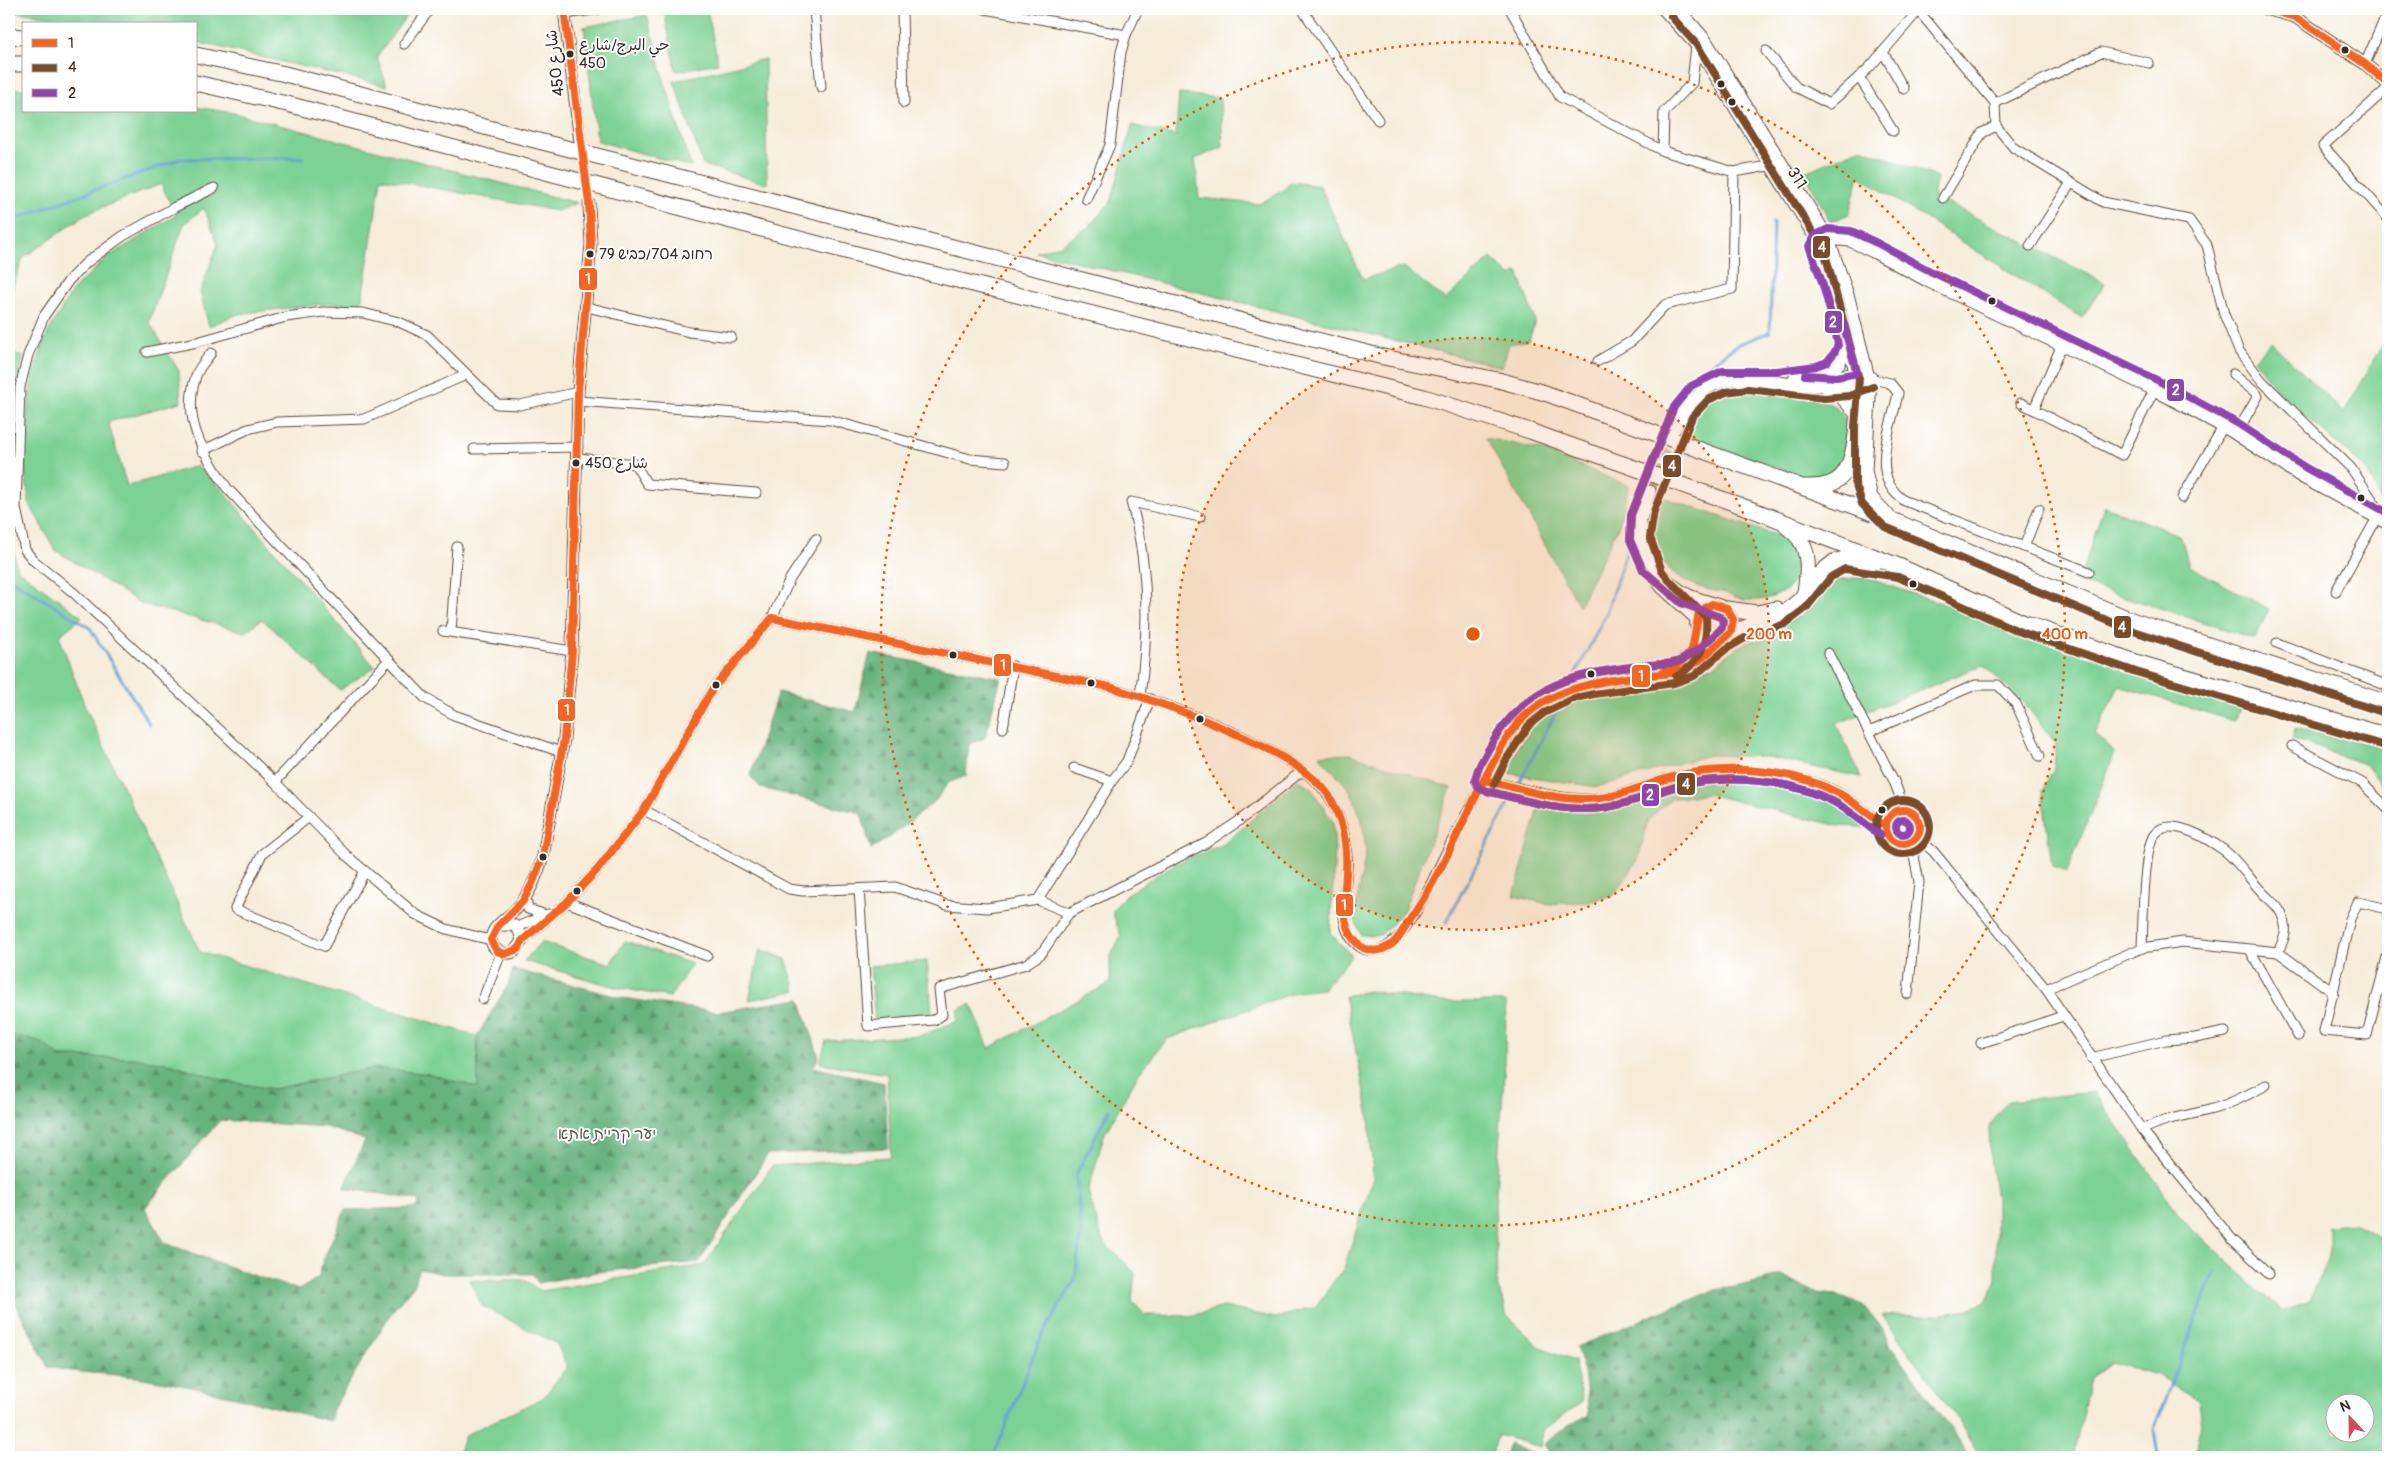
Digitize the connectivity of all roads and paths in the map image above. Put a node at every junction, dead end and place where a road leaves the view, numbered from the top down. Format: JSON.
{"nodes":[{"id":1,"x":430,"y":9,"type":"edge"},
{"id":2,"x":599,"y":9,"type":"edge"},
{"id":3,"x":814,"y":9,"type":"edge"},
{"id":4,"x":902,"y":9,"type":"edge"},
{"id":5,"x":985,"y":9,"type":"edge"},
{"id":6,"x":1138,"y":9,"type":"edge"},
{"id":7,"x":1302,"y":9,"type":"edge"},
{"id":8,"x":1510,"y":9,"type":"edge"},
{"id":9,"x":1663,"y":9,"type":"edge"},
{"id":10,"x":1679,"y":9,"type":"edge"},
{"id":11,"x":2265,"y":9,"type":"edge"},
{"id":12,"x":1917,"y":10,"type":"edge"},
{"id":13,"x":2388,"y":11,"type":"edge"},
{"id":14,"x":565,"y":12,"type":"edge"},
{"id":15,"x":1126,"y":35,"type":"junction"},
{"id":16,"x":9,"y":36,"type":"edge"},
{"id":17,"x":22,"y":37,"type":"edge"},
{"id":18,"x":404,"y":44,"type":"dead end"},
{"id":19,"x":1696,"y":45,"type":"junction"},
{"id":20,"x":1766,"y":51,"type":"dead end"},
{"id":21,"x":1883,"y":52,"type":"junction"},
{"id":22,"x":198,"y":55,"type":"edge"},
{"id":23,"x":2149,"y":63,"type":"dead end"},
{"id":24,"x":9,"y":64,"type":"edge"},
{"id":25,"x":22,"y":64,"type":"edge"},
{"id":26,"x":2365,"y":64,"type":"junction"},
{"id":27,"x":1859,"y":77,"type":"junction"},
{"id":28,"x":198,"y":83,"type":"edge"},
{"id":29,"x":2388,"y":86,"type":"edge"},
{"id":30,"x":821,"y":87,"type":"dead end"},
{"id":31,"x":1904,"y":89,"type":"dead end"},
{"id":32,"x":904,"y":103,"type":"dead end"},
{"id":33,"x":1995,"y":103,"type":"junction"},
{"id":34,"x":1378,"y":120,"type":"dead end"},
{"id":35,"x":1996,"y":126,"type":"junction"},
{"id":36,"x":1893,"y":131,"type":"dead end"},
{"id":37,"x":580,"y":142,"type":"tunnel mouth"},
{"id":38,"x":1663,"y":151,"type":"junction"},
{"id":39,"x":1776,"y":164,"type":"junction"},
{"id":40,"x":1734,"y":172,"type":"junction"},
{"id":41,"x":2071,"y":183,"type":"junction"},
{"id":42,"x":214,"y":188,"type":"dead end"},
{"id":43,"x":1943,"y":198,"type":"dead end"},
{"id":44,"x":1086,"y":199,"type":"dead end"},
{"id":45,"x":589,"y":203,"type":"tunnel mouth"},
{"id":46,"x":2388,"y":218,"type":"edge"},
{"id":47,"x":1824,"y":242,"type":"junction"},
{"id":48,"x":2030,"y":246,"type":"dead end"},
{"id":49,"x":587,"y":307,"type":"junction"},
{"id":50,"x":732,"y":337,"type":"dead end"},
{"id":51,"x":1848,"y":346,"type":"junction"},
{"id":52,"x":2061,"y":347,"type":"junction"},
{"id":53,"x":147,"y":352,"type":"dead end"},
{"id":54,"x":211,"y":353,"type":"dead end"},
{"id":55,"x":1598,"y":361,"type":"dead end"},
{"id":56,"x":2233,"y":374,"type":"dead end"},
{"id":57,"x":466,"y":375,"type":"junction"},
{"id":58,"x":1861,"y":379,"type":"junction"},
{"id":59,"x":1824,"y":382,"type":"junction"},
{"id":60,"x":2154,"y":390,"type":"junction"},
{"id":61,"x":578,"y":397,"type":"junction"},
{"id":62,"x":2021,"y":403,"type":"dead end"},
{"id":63,"x":2034,"y":409,"type":"junction"},
{"id":64,"x":1858,"y":414,"type":"junction"},
{"id":65,"x":2223,"y":427,"type":"junction"},
{"id":66,"x":1675,"y":429,"type":"tunnel mouth"},
{"id":67,"x":2236,"y":434,"type":"junction"},
{"id":68,"x":474,"y":449,"type":"dead end"},
{"id":69,"x":202,"y":451,"type":"junction"},
{"id":70,"x":578,"y":453,"type":"junction"},
{"id":71,"x":1005,"y":462,"type":"dead end"},
{"id":72,"x":1798,"y":487,"type":"junction"},
{"id":73,"x":1650,"y":491,"type":"tunnel mouth"},
{"id":74,"x":756,"y":493,"type":"dead end"},
{"id":75,"x":2182,"y":498,"type":"dead end"},
{"id":76,"x":2039,"y":509,"type":"dead end"},
{"id":77,"x":1752,"y":510,"type":"junction"},
{"id":78,"x":1200,"y":517,"type":"dead end"},
{"id":79,"x":1892,"y":520,"type":"junction"},
{"id":80,"x":2385,"y":521,"type":"edge"},
{"id":81,"x":816,"y":539,"type":"dead end"},
{"id":82,"x":457,"y":547,"type":"dead end"},
{"id":83,"x":2024,"y":548,"type":"junction"},
{"id":84,"x":1651,"y":564,"type":"junction"},
{"id":85,"x":1901,"y":568,"type":"junction"},
{"id":86,"x":2089,"y":572,"type":"dead end"},
{"id":87,"x":2336,"y":591,"type":"dead end"},
{"id":88,"x":1804,"y":594,"type":"junction"},
{"id":89,"x":1712,"y":604,"type":"junction"},
{"id":90,"x":1727,"y":609,"type":"junction"},
{"id":91,"x":1787,"y":609,"type":"junction"},
{"id":92,"x":772,"y":618,"type":"junction"},
{"id":93,"x":1696,"y":619,"type":"junction"},
{"id":94,"x":1698,"y":634,"type":"junction"},
{"id":95,"x":1724,"y":639,"type":"junction"},
{"id":96,"x":2276,"y":643,"type":"dead end"},
{"id":97,"x":572,"y":651,"type":"junction"},
{"id":98,"x":1828,"y":653,"type":"dead end"},
{"id":99,"x":389,"y":660,"type":"junction"},
{"id":100,"x":1013,"y":666,"type":"junction"},
{"id":101,"x":1664,"y":672,"type":"junction"},
{"id":102,"x":2388,"y":686,"type":"edge"},
{"id":103,"x":1140,"y":696,"type":"junction"},
{"id":104,"x":1150,"y":699,"type":"junction"},
{"id":105,"x":2388,"y":703,"type":"edge"},
{"id":106,"x":1003,"y":728,"type":"dead end"},
{"id":107,"x":1869,"y":732,"type":"junction"},
{"id":108,"x":2388,"y":736,"type":"edge"},
{"id":109,"x":2292,"y":746,"type":"dead end"},
{"id":110,"x":561,"y":752,"type":"junction"},
{"id":111,"x":2040,"y":756,"type":"dead end"},
{"id":112,"x":1074,"y":768,"type":"dead end"},
{"id":113,"x":1302,"y":771,"type":"junction"},
{"id":114,"x":1485,"y":780,"type":"junction"},
{"id":115,"x":1112,"y":781,"type":"junction"},
{"id":116,"x":275,"y":782,"type":"junction"},
{"id":117,"x":2388,"y":809,"type":"edge"},
{"id":118,"x":644,"y":810,"type":"junction"},
{"id":119,"x":1905,"y":810,"type":"junction"},
{"id":120,"x":309,"y":817,"type":"junction"},
{"id":121,"x":1886,"y":827,"type":"junction"},
{"id":122,"x":1914,"y":839,"type":"junction"},
{"id":123,"x":365,"y":871,"type":"junction"},
{"id":124,"x":858,"y":889,"type":"junction"},
{"id":125,"x":527,"y":894,"type":"junction"},
{"id":126,"x":1038,"y":900,"type":"junction"},
{"id":127,"x":567,"y":902,"type":"junction"},
{"id":128,"x":2388,"y":909,"type":"edge"},
{"id":129,"x":556,"y":912,"type":"junction"},
{"id":130,"x":1069,"y":913,"type":"junction"},
{"id":131,"x":546,"y":915,"type":"junction"},
{"id":132,"x":499,"y":925,"type":"junction"},
{"id":133,"x":517,"y":927,"type":"junction"},
{"id":134,"x":491,"y":940,"type":"junction"},
{"id":135,"x":522,"y":941,"type":"junction"},
{"id":136,"x":2142,"y":948,"type":"junction"},
{"id":137,"x":2250,"y":950,"type":"junction"},
{"id":138,"x":2278,"y":952,"type":"junction"},
{"id":139,"x":501,"y":953,"type":"junction"},
{"id":140,"x":2388,"y":953,"type":"edge"},
{"id":141,"x":707,"y":956,"type":"dead end"},
{"id":142,"x":2046,"y":989,"type":"junction"},
{"id":143,"x":2334,"y":993,"type":"junction"},
{"id":144,"x":1908,"y":994,"type":"dead end"},
{"id":145,"x":483,"y":999,"type":"dead end"},
{"id":146,"x":2063,"y":1016,"type":"junction"},
{"id":147,"x":2225,"y":1032,"type":"dead end"},
{"id":148,"x":2298,"y":1036,"type":"dead end"},
{"id":149,"x":1981,"y":1044,"type":"dead end"},
{"id":150,"x":2091,"y":1058,"type":"junction"},
{"id":151,"x":2266,"y":1085,"type":"dead end"},
{"id":152,"x":2142,"y":1130,"type":"junction"},
{"id":153,"x":2269,"y":1274,"type":"dead end"}],
"edges":[{"from":1,"to":18,"type":"street"},
{"from":2,"to":14,"type":"street"},
{"from":3,"to":30,"type":"street"},
{"from":4,"to":32,"type":"street"},
{"from":5,"to":15,"type":"street"},
{"from":6,"to":15,"type":"street"},
{"from":7,"to":34,"type":"street"},
{"from":8,"to":38,"type":"street"},
{"from":9,"to":19,"type":"street","name":"311"},
{"from":10,"to":39,"type":"street","name":"311"},
{"from":11,"to":26,"type":"street"},
{"from":12,"to":21,"type":"street"},
{"from":12,"to":33,"type":"street"},
{"from":13,"to":26,"type":"street"},
{"from":14,"to":37,"type":"street","name":"شارع 450"},
{"from":15,"to":44,"type":"street"},
{"from":16,"to":17,"type":"highway"},
{"from":19,"to":38,"type":"street"},
{"from":19,"to":39,"type":"street","name":"311"},
{"from":20,"to":27,"type":"street"},
{"from":21,"to":27,"type":"street"},
{"from":21,"to":31,"type":"street"},
{"from":22,"to":72,"type":"highway"},
{"from":23,"to":33,"type":"street"},
{"from":24,"to":25,"type":"highway"},
{"from":26,"to":29,"type":"street"},
{"from":27,"to":36,"type":"street"},
{"from":28,"to":77,"type":"highway"},
{"from":29,"to":46,"type":"street"},
{"from":33,"to":35,"type":"street"},
{"from":35,"to":41,"type":"street"},
{"from":35,"to":43,"type":"street"},
{"from":38,"to":40,"type":"street"},
{"from":39,"to":40,"type":"street"},
{"from":39,"to":47,"type":"street","name":"311"},
{"from":40,"to":55,"type":"street"},
{"from":41,"to":48,"type":"street"},
{"from":41,"to":80,"type":"street"},
{"from":42,"to":116,"type":"street"},
{"from":45,"to":49,"type":"street"},
{"from":47,"to":51,"type":"street","name":"311"},
{"from":47,"to":52,"type":"street"},
{"from":47,"to":58,"type":"street","name":"311"},
{"from":49,"to":50,"type":"street"},
{"from":49,"to":61,"type":"street"},
{"from":51,"to":58,"type":"street","name":"311"},
{"from":51,"to":59,"type":"street"},
{"from":52,"to":60,"type":"street"},
{"from":52,"to":63,"type":"street"},
{"from":53,"to":57,"type":"street"},
{"from":54,"to":69,"type":"street"},
{"from":56,"to":67,"type":"street"},
{"from":57,"to":61,"type":"street"},
{"from":57,"to":69,"type":"street"},
{"from":58,"to":59,"type":"street"},
{"from":58,"to":64,"type":"highway"},
{"from":58,"to":79,"type":"highway"},
{"from":58,"to":83,"type":"street"},
{"from":59,"to":64,"type":"highway"},
{"from":59,"to":66,"type":"street"},
{"from":60,"to":63,"type":"street"},
{"from":60,"to":65,"type":"street"},
{"from":61,"to":70,"type":"street"},
{"from":61,"to":71,"type":"street"},
{"from":62,"to":63,"type":"street"},
{"from":64,"to":72,"type":"highway"},
{"from":65,"to":67,"type":"street"},
{"from":65,"to":75,"type":"street"},
{"from":67,"to":80,"type":"street"},
{"from":68,"to":70,"type":"street"},
{"from":69,"to":99,"type":"street"},
{"from":70,"to":74,"type":"street"},
{"from":70,"to":97,"type":"street"},
{"from":72,"to":79,"type":"highway"},
{"from":73,"to":84,"type":"street"},
{"from":76,"to":83,"type":"street"},
{"from":77,"to":85,"type":"highway"},
{"from":77,"to":88,"type":"highway"},
{"from":78,"to":103,"type":"street"},
{"from":79,"to":105,"type":"highway"},
{"from":80,"to":87,"type":"street"},
{"from":81,"to":92,"type":"street"},
{"from":82,"to":97,"type":"street"},
{"from":83,"to":86,"type":"street"},
{"from":84,"to":89,"type":"street"},
{"from":84,"to":93,"type":"street"},
{"from":85,"to":88,"type":"highway"},
{"from":85,"to":108,"type":"highway"},
{"from":88,"to":91,"type":"highway"},
{"from":89,"to":90,"type":"street"},
{"from":89,"to":93,"type":"street"},
{"from":90,"to":91,"type":"highway"},
{"from":90,"to":95,"type":"street"},
{"from":91,"to":95,"type":"highway"},
{"from":92,"to":100,"type":"street"},
{"from":92,"to":118,"type":"street"},
{"from":93,"to":94,"type":"street"},
{"from":94,"to":95,"type":"street"},
{"from":94,"to":101,"type":"street"},
{"from":95,"to":101,"type":"street"},
{"from":96,"to":102,"type":"street"},
{"from":97,"to":110,"type":"street"},
{"from":98,"to":107,"type":"street"},
{"from":99,"to":110,"type":"street"},
{"from":99,"to":116,"type":"street"},
{"from":100,"to":103,"type":"street"},
{"from":100,"to":106,"type":"street"},
{"from":101,"to":114,"type":"street"},
{"from":103,"to":104,"type":"street"},
{"from":104,"to":113,"type":"street"},
{"from":104,"to":115,"type":"street"},
{"from":107,"to":111,"type":"street"},
{"from":107,"to":119,"type":"street"},
{"from":109,"to":117,"type":"street"},
{"from":110,"to":125,"type":"street"},
{"from":112,"to":115,"type":"street"},
{"from":113,"to":114,"type":"street"},
{"from":113,"to":130,"type":"street"},
{"from":114,"to":121,"type":"street"},
{"from":115,"to":126,"type":"street"},
{"from":116,"to":120,"type":"street"},
{"from":118,"to":124,"type":"street"},
{"from":118,"to":127,"type":"street"},
{"from":119,"to":121,"type":"street"},
{"from":119,"to":122,"type":"street"},
{"from":120,"to":123,"type":"street"},
{"from":120,"to":123,"type":"street"},
{"from":121,"to":122,"type":"street"},
{"from":122,"to":142,"type":"street"},
{"from":122,"to":144,"type":"street"},
{"from":123,"to":134,"type":"street"},
{"from":124,"to":126,"type":"street"},
{"from":124,"to":130,"type":"street"},
{"from":125,"to":131,"type":"street"},
{"from":125,"to":132,"type":"street"},
{"from":125,"to":133,"type":"street"},
{"from":126,"to":130,"type":"street"},
{"from":127,"to":129,"type":"street"},
{"from":127,"to":141,"type":"street"},
{"from":128,"to":143,"type":"street"},
{"from":129,"to":131,"type":"street"},
{"from":129,"to":135,"type":"street"},
{"from":131,"to":133,"type":"street"},
{"from":132,"to":133,"type":"street"},
{"from":132,"to":134,"type":"street"},
{"from":133,"to":135,"type":"street"},
{"from":134,"to":139,"type":"street"},
{"from":135,"to":139,"type":"street"},
{"from":136,"to":137,"type":"street"},
{"from":136,"to":138,"type":"street"},
{"from":136,"to":142,"type":"street"},
{"from":137,"to":138,"type":"street"},
{"from":137,"to":148,"type":"street"},
{"from":138,"to":143,"type":"street"},
{"from":139,"to":145,"type":"street"},
{"from":140,"to":143,"type":"street"},
{"from":142,"to":146,"type":"street"},
{"from":146,"to":149,"type":"street"},
{"from":146,"to":150,"type":"street"},
{"from":147,"to":150,"type":"street"},
{"from":150,"to":152,"type":"street"},
{"from":151,"to":152,"type":"street"},
{"from":152,"to":153,"type":"street"}]}
